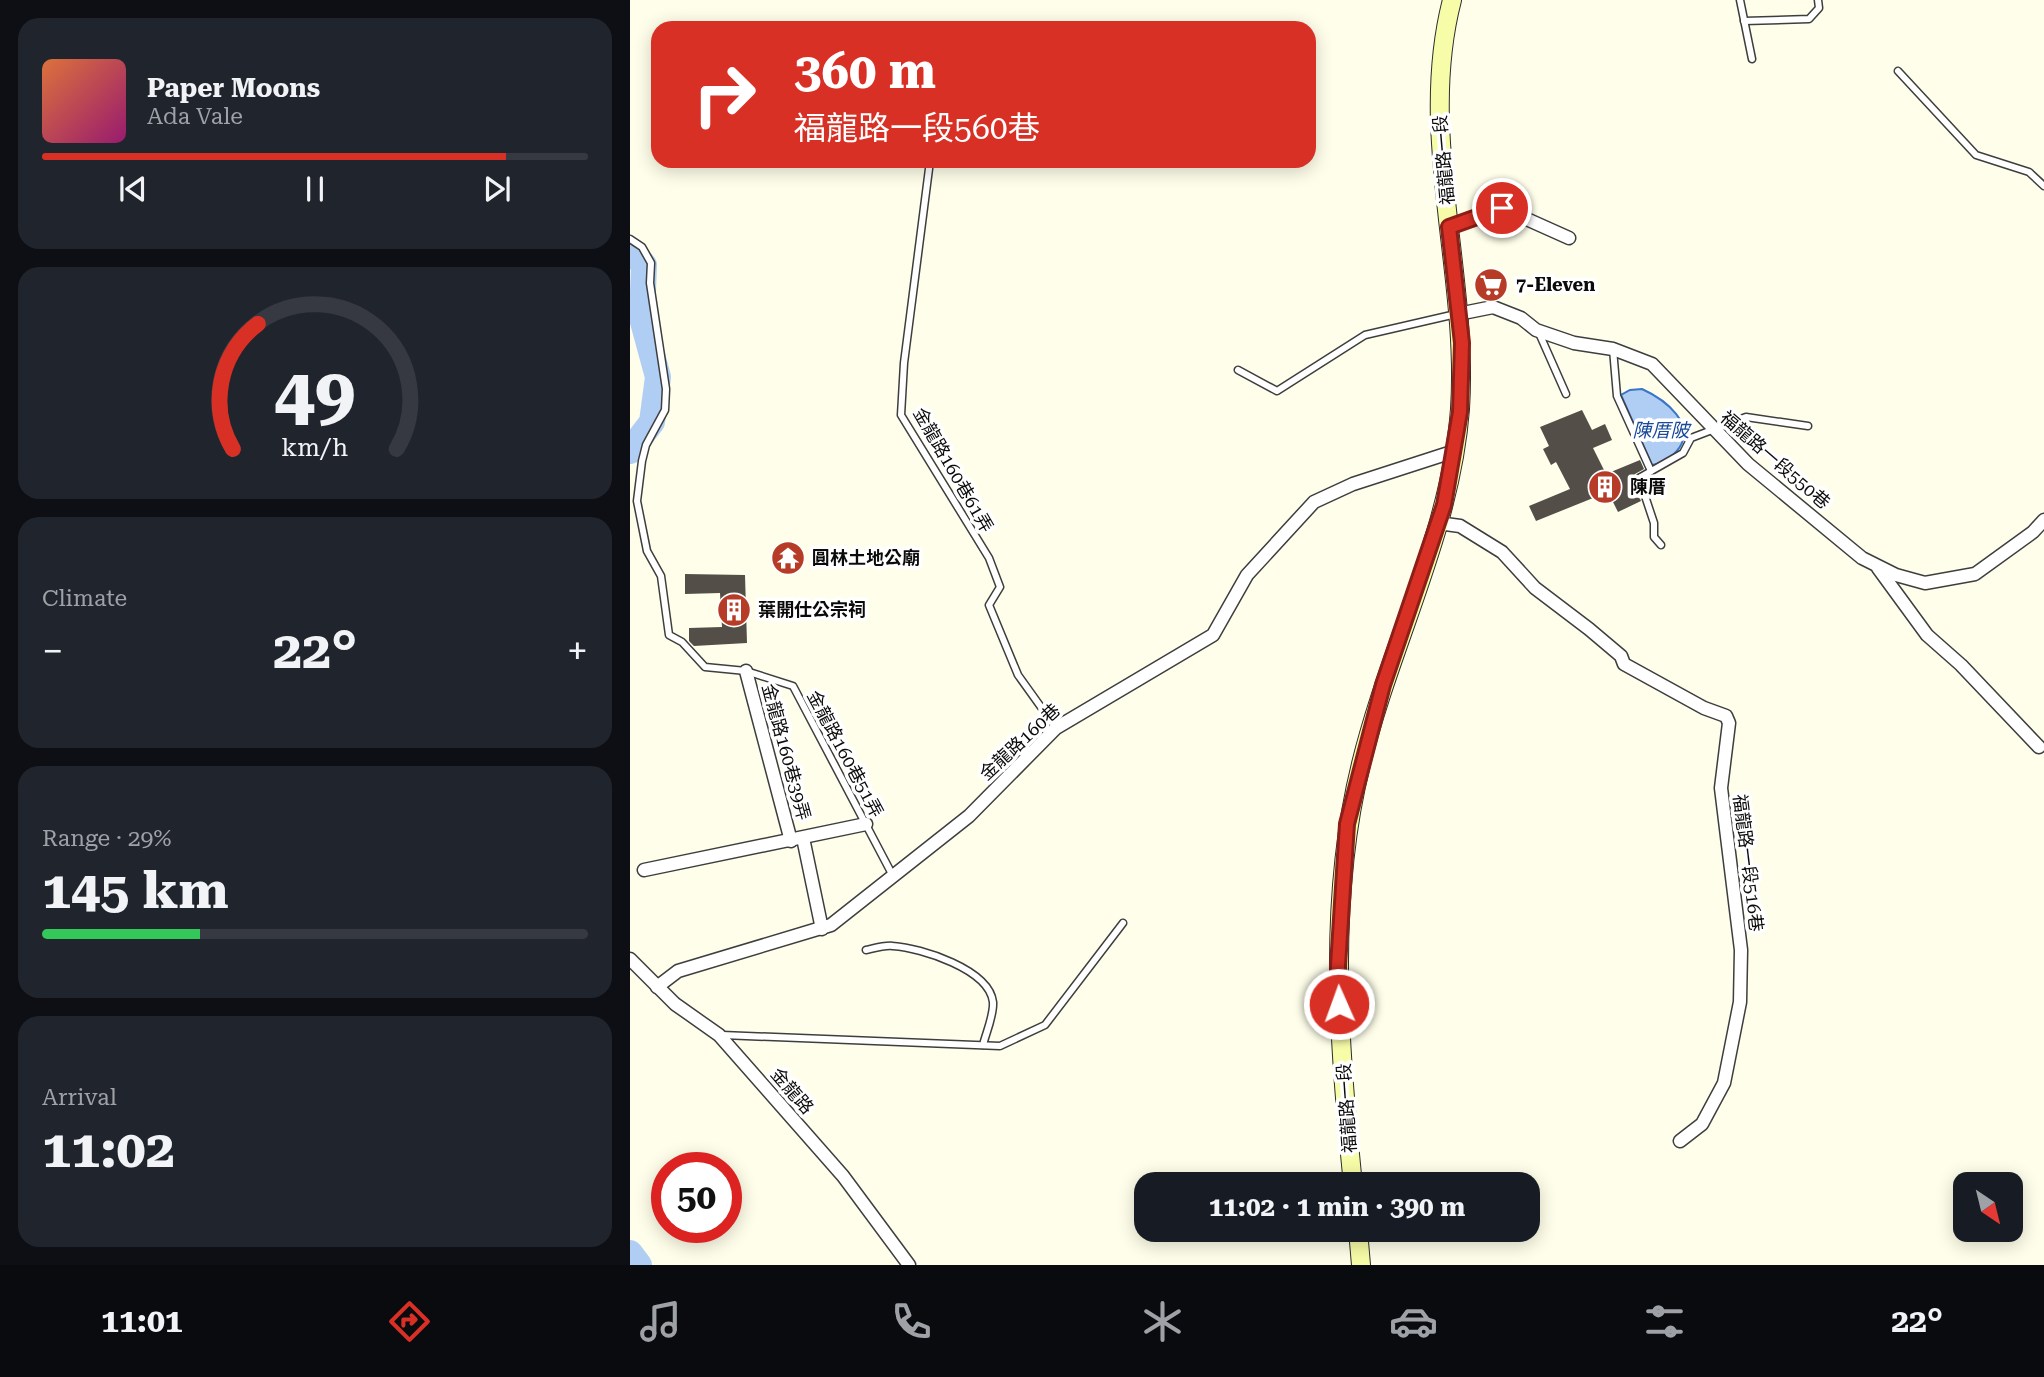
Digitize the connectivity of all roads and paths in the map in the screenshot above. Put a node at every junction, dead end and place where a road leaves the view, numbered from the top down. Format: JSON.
{"nodes":[{"id":1,"x":1452,"y":0,"type":"edge"},
{"id":2,"x":1740,"y":0,"type":"edge"},
{"id":3,"x":1818,"y":0,"type":"edge"},
{"id":4,"x":1744,"y":21,"type":"junction"},
{"id":5,"x":1752,"y":59,"type":"dead end"},
{"id":6,"x":1898,"y":71,"type":"dead end"},
{"id":7,"x":929,"y":168,"type":"edge"},
{"id":8,"x":2044,"y":186,"type":"edge"},
{"id":9,"x":1449,"y":227,"type":"junction"},
{"id":10,"x":630,"y":239,"type":"edge"},
{"id":11,"x":1569,"y":239,"type":"dead end"},
{"id":12,"x":1458,"y":314,"type":"junction"},
{"id":13,"x":1538,"y":331,"type":"junction"},
{"id":14,"x":1613,"y":349,"type":"junction"},
{"id":15,"x":1238,"y":370,"type":"dead end"},
{"id":16,"x":1566,"y":394,"type":"dead end"},
{"id":17,"x":1808,"y":426,"type":"dead end"},
{"id":18,"x":1712,"y":429,"type":"junction"},
{"id":19,"x":1452,"y":452,"type":"junction"},
{"id":20,"x":1651,"y":471,"type":"junction"},
{"id":21,"x":2044,"y":520,"type":"edge"},
{"id":22,"x":1438,"y":523,"type":"junction"},
{"id":23,"x":2033,"y":533,"type":"junction"},
{"id":24,"x":2044,"y":542,"type":"edge"},
{"id":25,"x":1661,"y":545,"type":"dead end"},
{"id":26,"x":1876,"y":565,"type":"junction"},
{"id":27,"x":746,"y":671,"type":"junction"},
{"id":28,"x":1056,"y":728,"type":"junction"},
{"id":29,"x":2039,"y":747,"type":"dead end"},
{"id":30,"x":866,"y":824,"type":"junction"},
{"id":31,"x":797,"y":840,"type":"junction"},
{"id":32,"x":644,"y":870,"type":"dead end"},
{"id":33,"x":894,"y":878,"type":"junction"},
{"id":34,"x":1123,"y":923,"type":"dead end"},
{"id":35,"x":822,"y":929,"type":"junction"},
{"id":36,"x":866,"y":950,"type":"dead end"},
{"id":37,"x":630,"y":959,"type":"edge"},
{"id":38,"x":657,"y":987,"type":"junction"},
{"id":39,"x":719,"y":1035,"type":"junction"},
{"id":40,"x":984,"y":1045,"type":"junction"},
{"id":41,"x":1680,"y":1141,"type":"dead end"},
{"id":42,"x":1352,"y":1172,"type":"edge"},
{"id":43,"x":1359,"y":1242,"type":"edge"},
{"id":44,"x":909,"y":1265,"type":"edge"},
{"id":45,"x":1361,"y":1265,"type":"edge"}],
"edges":[{"from":1,"to":9,"type":"main road","name":"福龍路一段"},
{"from":2,"to":4,"type":"lane"},
{"from":3,"to":4,"type":"lane"},
{"from":4,"to":5,"type":"lane"},
{"from":6,"to":8,"type":"lane"},
{"from":7,"to":28,"type":"lane","name":"金龍路160巷61弄"},
{"from":9,"to":11,"type":"street"},
{"from":9,"to":12,"type":"main road","name":"福龍路一段"},
{"from":10,"to":27,"type":"lane","name":"金龍路160巷51弄"},
{"from":12,"to":13,"type":"street","name":"福龍路一段550巷"},
{"from":12,"to":15,"type":"lane"},
{"from":12,"to":19,"type":"main road","name":"福龍路一段"},
{"from":13,"to":14,"type":"street","name":"福龍路一段550巷"},
{"from":13,"to":16,"type":"lane"},
{"from":14,"to":18,"type":"street","name":"福龍路一段550巷"},
{"from":14,"to":20,"type":"lane"},
{"from":17,"to":18,"type":"lane"},
{"from":18,"to":20,"type":"lane"},
{"from":18,"to":26,"type":"street","name":"福龍路一段550巷"},
{"from":19,"to":22,"type":"main road","name":"福龍路一段"},
{"from":19,"to":28,"type":"street","name":"金龍路160巷"},
{"from":20,"to":25,"type":"lane"},
{"from":21,"to":23,"type":"street","name":"福龍路一段550巷"},
{"from":22,"to":41,"type":"street","name":"福龍路一段516巷"},
{"from":22,"to":42,"type":"main road","name":"福龍路一段"},
{"from":23,"to":24,"type":"street"},
{"from":23,"to":26,"type":"street","name":"福龍路一段550巷"},
{"from":26,"to":29,"type":"street"},
{"from":27,"to":30,"type":"lane","name":"金龍路160巷51弄"},
{"from":27,"to":31,"type":"street","name":"金龍路160巷39弄"},
{"from":28,"to":33,"type":"street","name":"金龍路160巷"},
{"from":30,"to":31,"type":"street"},
{"from":30,"to":33,"type":"lane","name":"金龍路160巷51弄"},
{"from":31,"to":32,"type":"street"},
{"from":31,"to":35,"type":"street","name":"金龍路160巷39弄"},
{"from":33,"to":35,"type":"street","name":"金龍路160巷"},
{"from":34,"to":40,"type":"lane"},
{"from":35,"to":38,"type":"street","name":"金龍路160巷"},
{"from":36,"to":40,"type":"lane"},
{"from":37,"to":38,"type":"street","name":"金龍路"},
{"from":38,"to":39,"type":"street","name":"金龍路"},
{"from":39,"to":40,"type":"lane"},
{"from":39,"to":44,"type":"street","name":"金龍路"},
{"from":43,"to":45,"type":"main road"}]}
